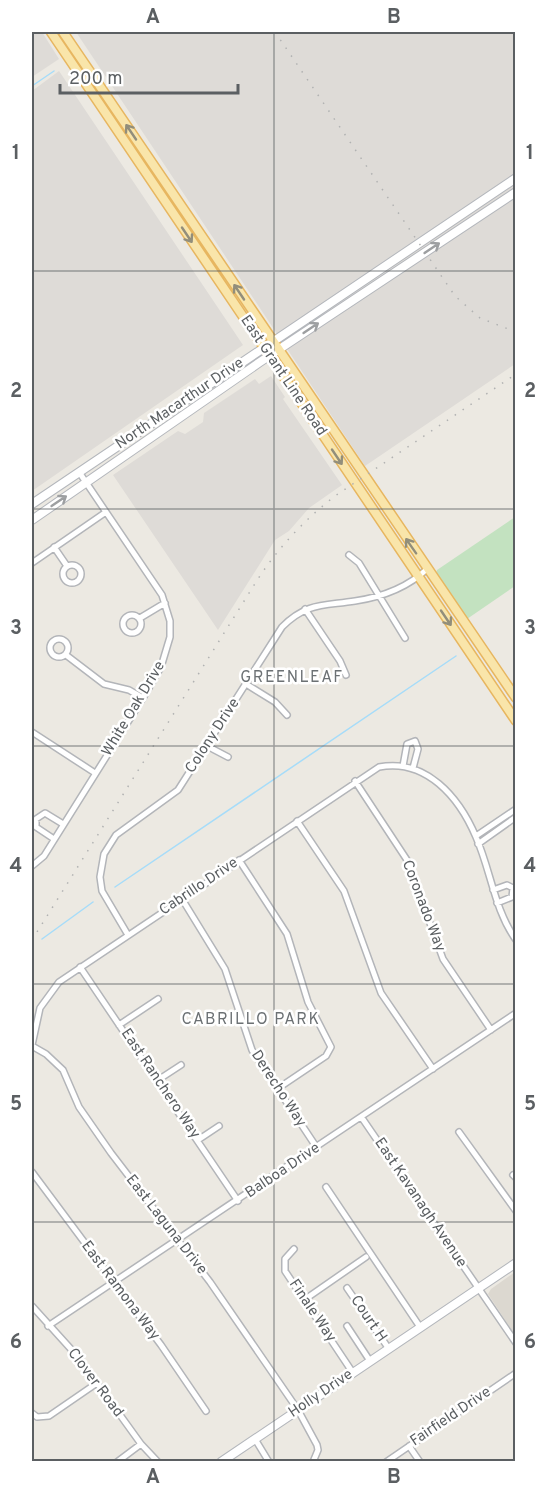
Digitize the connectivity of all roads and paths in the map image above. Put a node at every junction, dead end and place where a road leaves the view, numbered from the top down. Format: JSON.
{"nodes":[{"id":1,"x":51,"y":32,"type":"edge"},
{"id":2,"x":63,"y":32,"type":"edge"},
{"id":3,"x":516,"y":178,"type":"edge"},
{"id":4,"x":516,"y":192,"type":"edge"},
{"id":5,"x":272,"y":341,"type":"junction"},
{"id":6,"x":263,"y":347,"type":"junction"},
{"id":7,"x":278,"y":350,"type":"junction"},
{"id":8,"x":269,"y":356,"type":"junction"},
{"id":9,"x":79,"y":472,"type":"junction"},
{"id":10,"x":86,"y":483,"type":"junction"},
{"id":11,"x":32,"y":504,"type":"edge"},
{"id":12,"x":105,"y":512,"type":"junction"},
{"id":13,"x":32,"y":520,"type":"edge"},
{"id":14,"x":54,"y":547,"type":"junction"},
{"id":15,"x":349,"y":555,"type":"dead end"},
{"id":16,"x":32,"y":562,"type":"edge"},
{"id":17,"x":67,"y":566,"type":"dead end"},
{"id":18,"x":427,"y":569,"type":"junction"},
{"id":19,"x":419,"y":577,"type":"junction"},
{"id":20,"x":380,"y":595,"type":"junction"},
{"id":21,"x":165,"y":603,"type":"junction"},
{"id":22,"x":305,"y":609,"type":"junction"},
{"id":23,"x":140,"y":618,"type":"dead end"},
{"id":24,"x":405,"y":638,"type":"dead end"},
{"id":25,"x":66,"y":655,"type":"dead end"},
{"id":26,"x":346,"y":675,"type":"dead end"},
{"id":27,"x":246,"y":684,"type":"junction"},
{"id":28,"x":143,"y":698,"type":"junction"},
{"id":29,"x":516,"y":698,"type":"edge"},
{"id":30,"x":287,"y":716,"type":"dead end"},
{"id":31,"x":516,"y":721,"type":"edge"},
{"id":32,"x":32,"y":732,"type":"edge"},
{"id":33,"x":207,"y":746,"type":"junction"},
{"id":34,"x":228,"y":757,"type":"dead end"},
{"id":35,"x":403,"y":766,"type":"junction"},
{"id":36,"x":414,"y":768,"type":"junction"},
{"id":37,"x":95,"y":773,"type":"junction"},
{"id":38,"x":354,"y":781,"type":"junction"},
{"id":39,"x":516,"y":809,"type":"edge"},
{"id":40,"x":516,"y":817,"type":"edge"},
{"id":41,"x":297,"y":821,"type":"junction"},
{"id":42,"x":63,"y":824,"type":"junction"},
{"id":43,"x":476,"y":836,"type":"junction"},
{"id":44,"x":54,"y":839,"type":"junction"},
{"id":45,"x":478,"y":844,"type":"junction"},
{"id":46,"x":239,"y":860,"type":"junction"},
{"id":47,"x":32,"y":866,"type":"edge"},
{"id":48,"x":493,"y":890,"type":"junction"},
{"id":49,"x":182,"y":899,"type":"junction"},
{"id":50,"x":497,"y":903,"type":"junction"},
{"id":51,"x":128,"y":935,"type":"junction"},
{"id":52,"x":516,"y":940,"type":"edge"},
{"id":53,"x":80,"y":967,"type":"junction"},
{"id":54,"x":158,"y":999,"type":"dead end"},
{"id":55,"x":516,"y":1013,"type":"edge"},
{"id":56,"x":119,"y":1025,"type":"junction"},
{"id":57,"x":491,"y":1030,"type":"junction"},
{"id":58,"x":32,"y":1046,"type":"edge"},
{"id":59,"x":181,"y":1065,"type":"dead end"},
{"id":60,"x":433,"y":1069,"type":"junction"},
{"id":61,"x":158,"y":1080,"type":"junction"},
{"id":62,"x":277,"y":1089,"type":"junction"},
{"id":63,"x":362,"y":1118,"type":"junction"},
{"id":64,"x":219,"y":1126,"type":"dead end"},
{"id":65,"x":459,"y":1132,"type":"dead end"},
{"id":66,"x":198,"y":1140,"type":"junction"},
{"id":67,"x":317,"y":1148,"type":"junction"},
{"id":68,"x":32,"y":1172,"type":"edge"},
{"id":69,"x":326,"y":1186,"type":"dead end"},
{"id":70,"x":238,"y":1201,"type":"junction"},
{"id":71,"x":516,"y":1211,"type":"edge"},
{"id":72,"x":177,"y":1240,"type":"junction"},
{"id":73,"x":294,"y":1249,"type":"dead end"},
{"id":74,"x":366,"y":1257,"type":"dead end"},
{"id":75,"x":516,"y":1263,"type":"edge"},
{"id":76,"x":114,"y":1282,"type":"junction"},
{"id":77,"x":348,"y":1288,"type":"dead end"},
{"id":78,"x":478,"y":1288,"type":"junction"},
{"id":79,"x":304,"y":1300,"type":"junction"},
{"id":80,"x":32,"y":1306,"type":"edge"},
{"id":81,"x":48,"y":1326,"type":"junction"},
{"id":82,"x":347,"y":1326,"type":"dead end"},
{"id":83,"x":420,"y":1327,"type":"junction"},
{"id":84,"x":516,"y":1343,"type":"edge"},
{"id":85,"x":388,"y":1349,"type":"junction"},
{"id":86,"x":370,"y":1361,"type":"junction"},
{"id":87,"x":353,"y":1373,"type":"junction"},
{"id":88,"x":516,"y":1373,"type":"edge"},
{"id":89,"x":97,"y":1383,"type":"junction"},
{"id":90,"x":298,"y":1410,"type":"junction"},
{"id":91,"x":206,"y":1411,"type":"dead end"},
{"id":92,"x":32,"y":1413,"type":"edge"},
{"id":93,"x":255,"y":1439,"type":"junction"},
{"id":94,"x":141,"y":1444,"type":"junction"},
{"id":95,"x":409,"y":1446,"type":"junction"},
{"id":96,"x":117,"y":1461,"type":"edge"},
{"id":97,"x":158,"y":1461,"type":"edge"},
{"id":98,"x":224,"y":1461,"type":"edge"},
{"id":99,"x":269,"y":1461,"type":"edge"},
{"id":100,"x":313,"y":1461,"type":"edge"},
{"id":101,"x":386,"y":1461,"type":"edge"},
{"id":102,"x":420,"y":1461,"type":"edge"}],
"edges":[{"from":1,"to":6,"type":"main road","name":"East Grant Line Road","one_way":true},
{"from":5,"to":2,"type":"main road","name":"East Grant Line Road","one_way":true},
{"from":3,"to":5,"type":"main road","name":"North Macarthur Drive"},
{"from":7,"to":4,"type":"main road","name":"North Macarthur Drive","one_way":true},
{"from":5,"to":6,"type":"main road","name":"North Macarthur Drive"},
{"from":5,"to":7,"type":"main road","name":"East Grant Line Road"},
{"from":6,"to":8,"type":"main road","name":"East Grant Line Road"},
{"from":6,"to":9,"type":"main road","name":"North Macarthur Drive"},
{"from":7,"to":8,"type":"main road","name":"North Macarthur Drive"},
{"from":18,"to":7,"type":"main road","name":"East Grant Line Road","one_way":true},
{"from":8,"to":10,"type":"main road","name":"North Macarthur Drive"},
{"from":8,"to":19,"type":"main road","name":"East Grant Line Road","one_way":true},
{"from":9,"to":10,"type":"street","name":"White Oak Drive"},
{"from":9,"to":11,"type":"main road","name":"North Macarthur Drive"},
{"from":10,"to":12,"type":"street","name":"White Oak Drive"},
{"from":13,"to":10,"type":"main road","name":"North Macarthur Drive","one_way":true},
{"from":12,"to":14,"type":"street"},
{"from":12,"to":21,"type":"street","name":"White Oak Drive"},
{"from":14,"to":16,"type":"street"},
{"from":14,"to":17,"type":"street"},
{"from":15,"to":20,"type":"street"},
{"from":18,"to":19,"type":"street","name":"Colony Drive"},
{"from":18,"to":29,"type":"main road","name":"East Grant Line Road"},
{"from":19,"to":20,"type":"street","name":"Colony Drive"},
{"from":19,"to":31,"type":"main road","name":"East Grant Line Road","one_way":true},
{"from":20,"to":22,"type":"street","name":"Colony Drive"},
{"from":20,"to":24,"type":"street"},
{"from":21,"to":23,"type":"street"},
{"from":21,"to":28,"type":"street","name":"White Oak Drive"},
{"from":22,"to":26,"type":"street"},
{"from":22,"to":27,"type":"street","name":"Colony Drive"},
{"from":25,"to":28,"type":"street"},
{"from":27,"to":30,"type":"street"},
{"from":27,"to":33,"type":"street","name":"Colony Drive"},
{"from":28,"to":37,"type":"street","name":"White Oak Drive"},
{"from":32,"to":37,"type":"street"},
{"from":33,"to":34,"type":"street"},
{"from":33,"to":51,"type":"street","name":"Colony Drive"},
{"from":35,"to":36,"type":"street","name":"Cabrillo Drive"},
{"from":35,"to":36,"type":"street"},
{"from":35,"to":38,"type":"street","name":"Cabrillo Drive"},
{"from":36,"to":43,"type":"street"},
{"from":37,"to":42,"type":"street","name":"White Oak Drive"},
{"from":38,"to":41,"type":"street","name":"Cabrillo Drive"},
{"from":38,"to":57,"type":"street","name":"Coronado Way"},
{"from":39,"to":43,"type":"street"},
{"from":40,"to":45,"type":"street"},
{"from":41,"to":46,"type":"street","name":"Cabrillo Drive"},
{"from":41,"to":60,"type":"street"},
{"from":42,"to":44,"type":"street","name":"White Oak Drive"},
{"from":42,"to":44,"type":"street"},
{"from":43,"to":45,"type":"street"},
{"from":44,"to":47,"type":"street","name":"White Oak Drive"},
{"from":45,"to":48,"type":"street"},
{"from":46,"to":49,"type":"street","name":"Cabrillo Drive"},
{"from":46,"to":62,"type":"street"},
{"from":48,"to":50,"type":"street"},
{"from":48,"to":50,"type":"street"},
{"from":49,"to":51,"type":"street","name":"Cabrillo Drive"},
{"from":49,"to":62,"type":"street","name":"Derecho Way"},
{"from":50,"to":52,"type":"street"},
{"from":51,"to":53,"type":"street","name":"Cabrillo Drive"},
{"from":53,"to":56,"type":"street","name":"East Ranchero Way"},
{"from":53,"to":58,"type":"street","name":"Cabrillo Drive"},
{"from":54,"to":56,"type":"street"},
{"from":55,"to":57,"type":"street","name":"Balboa Drive"},
{"from":56,"to":61,"type":"street","name":"East Ranchero Way"},
{"from":57,"to":60,"type":"street","name":"Balboa Drive"},
{"from":58,"to":72,"type":"street","name":"East Laguna Drive"},
{"from":59,"to":61,"type":"street"},
{"from":60,"to":63,"type":"street","name":"Balboa Drive"},
{"from":61,"to":66,"type":"street","name":"East Ranchero Way"},
{"from":62,"to":67,"type":"street","name":"Derecho Way"},
{"from":63,"to":67,"type":"street","name":"Balboa Drive"},
{"from":63,"to":78,"type":"street","name":"East Kavanagh Avenue"},
{"from":64,"to":66,"type":"street"},
{"from":65,"to":71,"type":"street"},
{"from":66,"to":70,"type":"street","name":"East Ranchero Way"},
{"from":67,"to":70,"type":"street","name":"Balboa Drive"},
{"from":68,"to":76,"type":"street","name":"East Ramona Way"},
{"from":69,"to":83,"type":"street"},
{"from":70,"to":72,"type":"street","name":"Balboa Drive"},
{"from":72,"to":76,"type":"street","name":"Balboa Drive"},
{"from":72,"to":90,"type":"street","name":"East Laguna Drive"},
{"from":73,"to":79,"type":"street","name":"Finale Way"},
{"from":74,"to":79,"type":"street"},
{"from":75,"to":78,"type":"main road","name":"Holly Drive"},
{"from":76,"to":81,"type":"street","name":"Balboa Drive"},
{"from":76,"to":91,"type":"street","name":"East Ramona Way"},
{"from":77,"to":85,"type":"street","name":"Court H"},
{"from":78,"to":83,"type":"main road","name":"Holly Drive"},
{"from":78,"to":84,"type":"street","name":"East Kavanagh Avenue"},
{"from":79,"to":87,"type":"street","name":"Finale Way"},
{"from":80,"to":81,"type":"street","name":"Clover Road"},
{"from":81,"to":89,"type":"street","name":"Clover Road"},
{"from":82,"to":86,"type":"street"},
{"from":83,"to":85,"type":"main road","name":"Holly Drive"},
{"from":85,"to":86,"type":"main road","name":"Holly Drive"},
{"from":86,"to":87,"type":"main road","name":"Holly Drive"},
{"from":87,"to":90,"type":"main road","name":"Holly Drive"},
{"from":88,"to":95,"type":"street","name":"Fairfield Drive"},
{"from":89,"to":92,"type":"street"},
{"from":89,"to":94,"type":"street","name":"Clover Road"},
{"from":90,"to":93,"type":"main road","name":"Holly Drive"},
{"from":90,"to":100,"type":"street","name":"East Laguna Drive"},
{"from":93,"to":98,"type":"main road","name":"Holly Drive"},
{"from":93,"to":99,"type":"street"},
{"from":94,"to":96,"type":"street"},
{"from":94,"to":97,"type":"street","name":"Clover Road"},
{"from":95,"to":101,"type":"street","name":"Fairfield Drive"},
{"from":95,"to":102,"type":"street"}]}
